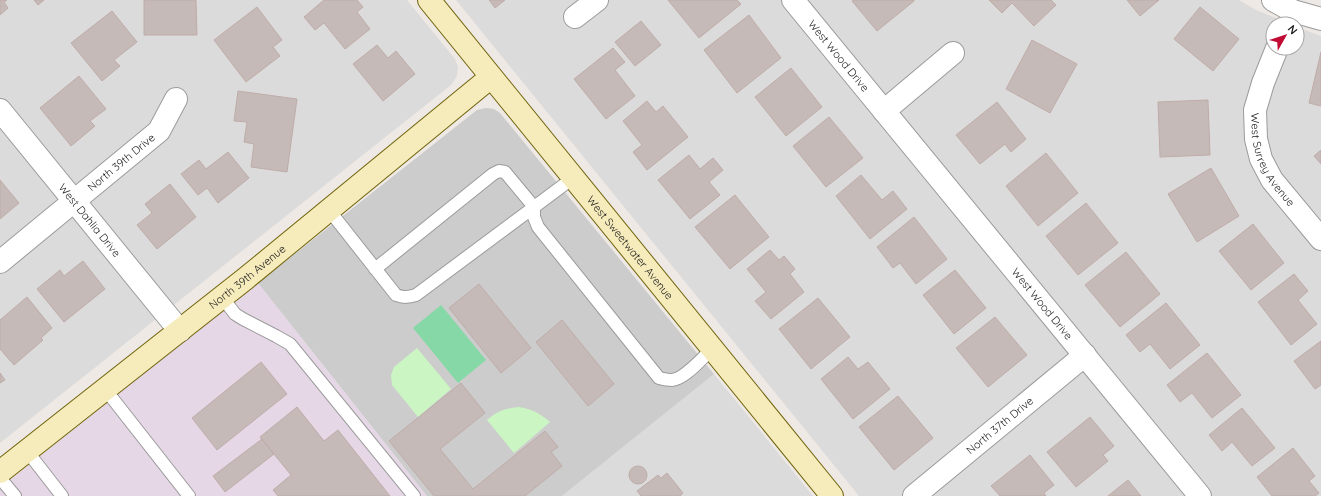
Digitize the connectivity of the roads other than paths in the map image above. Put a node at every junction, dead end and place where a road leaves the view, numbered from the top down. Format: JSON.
{"nodes":[{"id":1,"x":429,"y":0,"type":"edge"},
{"id":2,"x":597,"y":0,"type":"edge"},
{"id":3,"x":793,"y":0,"type":"edge"},
{"id":4,"x":1273,"y":0,"type":"edge"},
{"id":5,"x":1289,"y":16,"type":"edge"},
{"id":6,"x":575,"y":17,"type":"dead end"},
{"id":7,"x":1305,"y":18,"type":"edge"},
{"id":8,"x":1321,"y":19,"type":"edge"},
{"id":9,"x":953,"y":53,"type":"dead end"},
{"id":10,"x":1274,"y":56,"type":"edge"},
{"id":11,"x":491,"y":77,"type":"junction"},
{"id":12,"x":176,"y":99,"type":"dead end"},
{"id":13,"x":0,"y":110,"type":"edge"},
{"id":14,"x":884,"y":111,"type":"junction"},
{"id":15,"x":573,"y":178,"type":"junction"},
{"id":16,"x":75,"y":201,"type":"junction"},
{"id":17,"x":534,"y":207,"type":"junction"},
{"id":18,"x":329,"y":210,"type":"junction"},
{"id":19,"x":1321,"y":239,"type":"edge"},
{"id":20,"x":0,"y":262,"type":"edge"},
{"id":21,"x":376,"y":269,"type":"junction"},
{"id":22,"x":222,"y":297,"type":"junction"},
{"id":23,"x":180,"y":330,"type":"junction"},
{"id":24,"x":712,"y":349,"type":"junction"},
{"id":25,"x":1085,"y":355,"type":"junction"},
{"id":26,"x":105,"y":389,"type":"junction"},
{"id":27,"x":27,"y":451,"type":"junction"},
{"id":28,"x":0,"y":472,"type":"edge"},
{"id":29,"x":0,"y":478,"type":"edge"},
{"id":30,"x":15,"y":496,"type":"edge"},
{"id":31,"x":62,"y":496,"type":"edge"},
{"id":32,"x":189,"y":496,"type":"edge"},
{"id":33,"x":414,"y":496,"type":"edge"},
{"id":34,"x":832,"y":496,"type":"edge"},
{"id":35,"x":914,"y":496,"type":"edge"},
{"id":36,"x":1200,"y":496,"type":"edge"}],
"edges":[{"from":1,"to":11,"type":"street","name":"West Sweetwater Avenue"},
{"from":2,"to":6,"type":"street"},
{"from":3,"to":14,"type":"street","name":"West Wood Drive"},
{"from":4,"to":5,"type":"street"},
{"from":7,"to":8,"type":"street"},
{"from":9,"to":14,"type":"street"},
{"from":10,"to":19,"type":"street","name":"West Surrey Avenue"},
{"from":11,"to":15,"type":"street","name":"West Sweetwater Avenue"},
{"from":11,"to":18,"type":"street","name":"North 39th Avenue"},
{"from":12,"to":16,"type":"street","name":"North 39th Drive"},
{"from":13,"to":16,"type":"street","name":"West Dahlia Drive"},
{"from":14,"to":25,"type":"street","name":"West Wood Drive"},
{"from":15,"to":17,"type":"lane"},
{"from":15,"to":24,"type":"street","name":"West Sweetwater Avenue"},
{"from":16,"to":20,"type":"street","name":"North 39th Drive"},
{"from":16,"to":23,"type":"street","name":"West Dahlia Drive"},
{"from":17,"to":21,"type":"lane"},
{"from":17,"to":21,"type":"lane"},
{"from":17,"to":24,"type":"lane"},
{"from":18,"to":21,"type":"lane"},
{"from":18,"to":22,"type":"street","name":"North 39th Avenue"},
{"from":22,"to":23,"type":"street","name":"North 39th Avenue"},
{"from":22,"to":33,"type":"lane"},
{"from":23,"to":26,"type":"street","name":"North 39th Avenue"},
{"from":24,"to":34,"type":"street","name":"West Sweetwater Avenue"},
{"from":25,"to":35,"type":"street","name":"North 37th Drive"},
{"from":25,"to":36,"type":"street","name":"West Wood Drive"},
{"from":26,"to":27,"type":"street","name":"North 39th Avenue"},
{"from":26,"to":32,"type":"lane"},
{"from":27,"to":28,"type":"street","name":"North 39th Avenue"},
{"from":27,"to":31,"type":"lane"},
{"from":29,"to":30,"type":"lane"}]}
